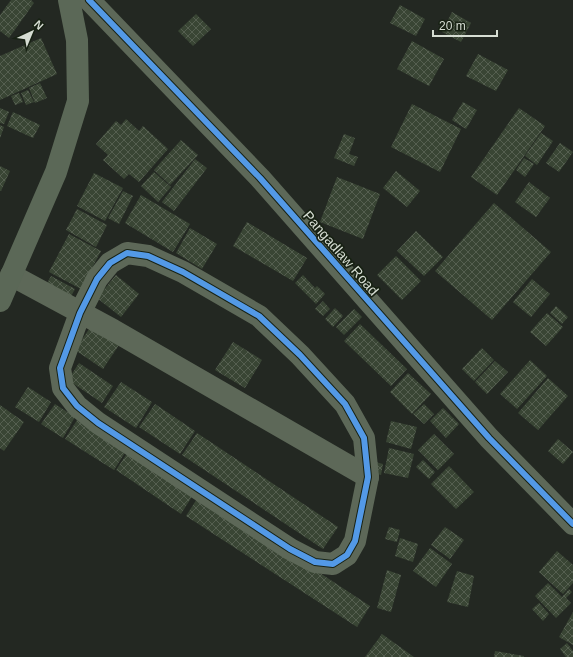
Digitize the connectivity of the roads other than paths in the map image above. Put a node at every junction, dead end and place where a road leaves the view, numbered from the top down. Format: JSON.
{"nodes":[{"id":1,"x":69,"y":0,"type":"edge"},
{"id":2,"x":89,"y":0,"type":"edge"},
{"id":3,"x":11,"y":275,"type":"junction"},
{"id":4,"x":0,"y":301,"type":"edge"},
{"id":5,"x":80,"y":313,"type":"junction"},
{"id":6,"x":368,"y":477,"type":"junction"},
{"id":7,"x":573,"y":524,"type":"edge"}],
"edges":[{"from":1,"to":3,"type":"main road"},
{"from":2,"to":7,"type":"street","name":"Pangadlaw Road"},
{"from":3,"to":4,"type":"main road"},
{"from":3,"to":5,"type":"street"},
{"from":5,"to":6,"type":"street"},
{"from":5,"to":6,"type":"street"},
{"from":5,"to":6,"type":"street"}]}
